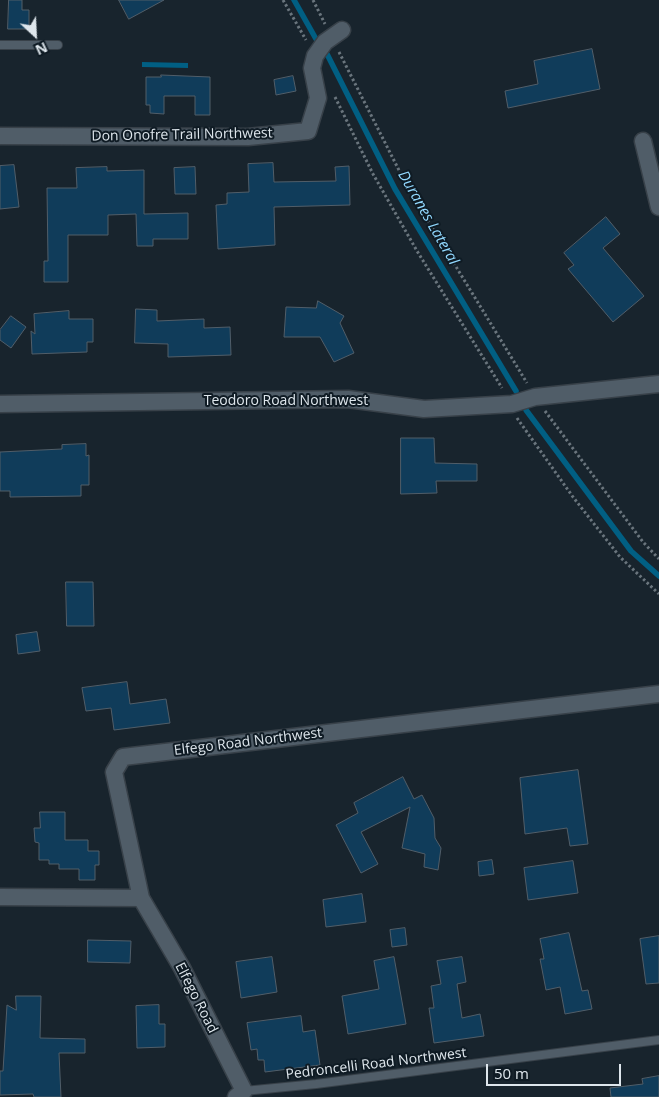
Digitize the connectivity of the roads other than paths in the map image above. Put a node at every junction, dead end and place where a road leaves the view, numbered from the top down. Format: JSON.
{"nodes":[{"id":1,"x":326,"y":42,"type":"road end"},
{"id":2,"x":0,"y":45,"type":"edge"},
{"id":3,"x":58,"y":45,"type":"dead end"},
{"id":4,"x":0,"y":136,"type":"edge"},
{"id":5,"x":643,"y":140,"type":"dead end"},
{"id":6,"x":659,"y":207,"type":"edge"},
{"id":7,"x":659,"y":384,"type":"edge"},
{"id":8,"x":0,"y":404,"type":"edge"},
{"id":9,"x":659,"y":694,"type":"edge"},
{"id":10,"x":0,"y":897,"type":"edge"},
{"id":11,"x":141,"y":898,"type":"junction"},
{"id":12,"x":659,"y":1040,"type":"edge"},
{"id":13,"x":240,"y":1094,"type":"edge"}],
"edges":[{"from":1,"to":4,"type":"street","name":"Don Onofre Trail Northwest"},
{"from":2,"to":3,"type":"lane"},
{"from":5,"to":6,"type":"street"},
{"from":7,"to":8,"type":"street","name":"Teodoro Road Northwest"},
{"from":9,"to":11,"type":"street","name":"Elfego Road Northwest"},
{"from":10,"to":11,"type":"street"},
{"from":11,"to":13,"type":"street","name":"Elfego Road"},
{"from":12,"to":13,"type":"lane","name":"Pedroncelli Road Northwest"}]}
